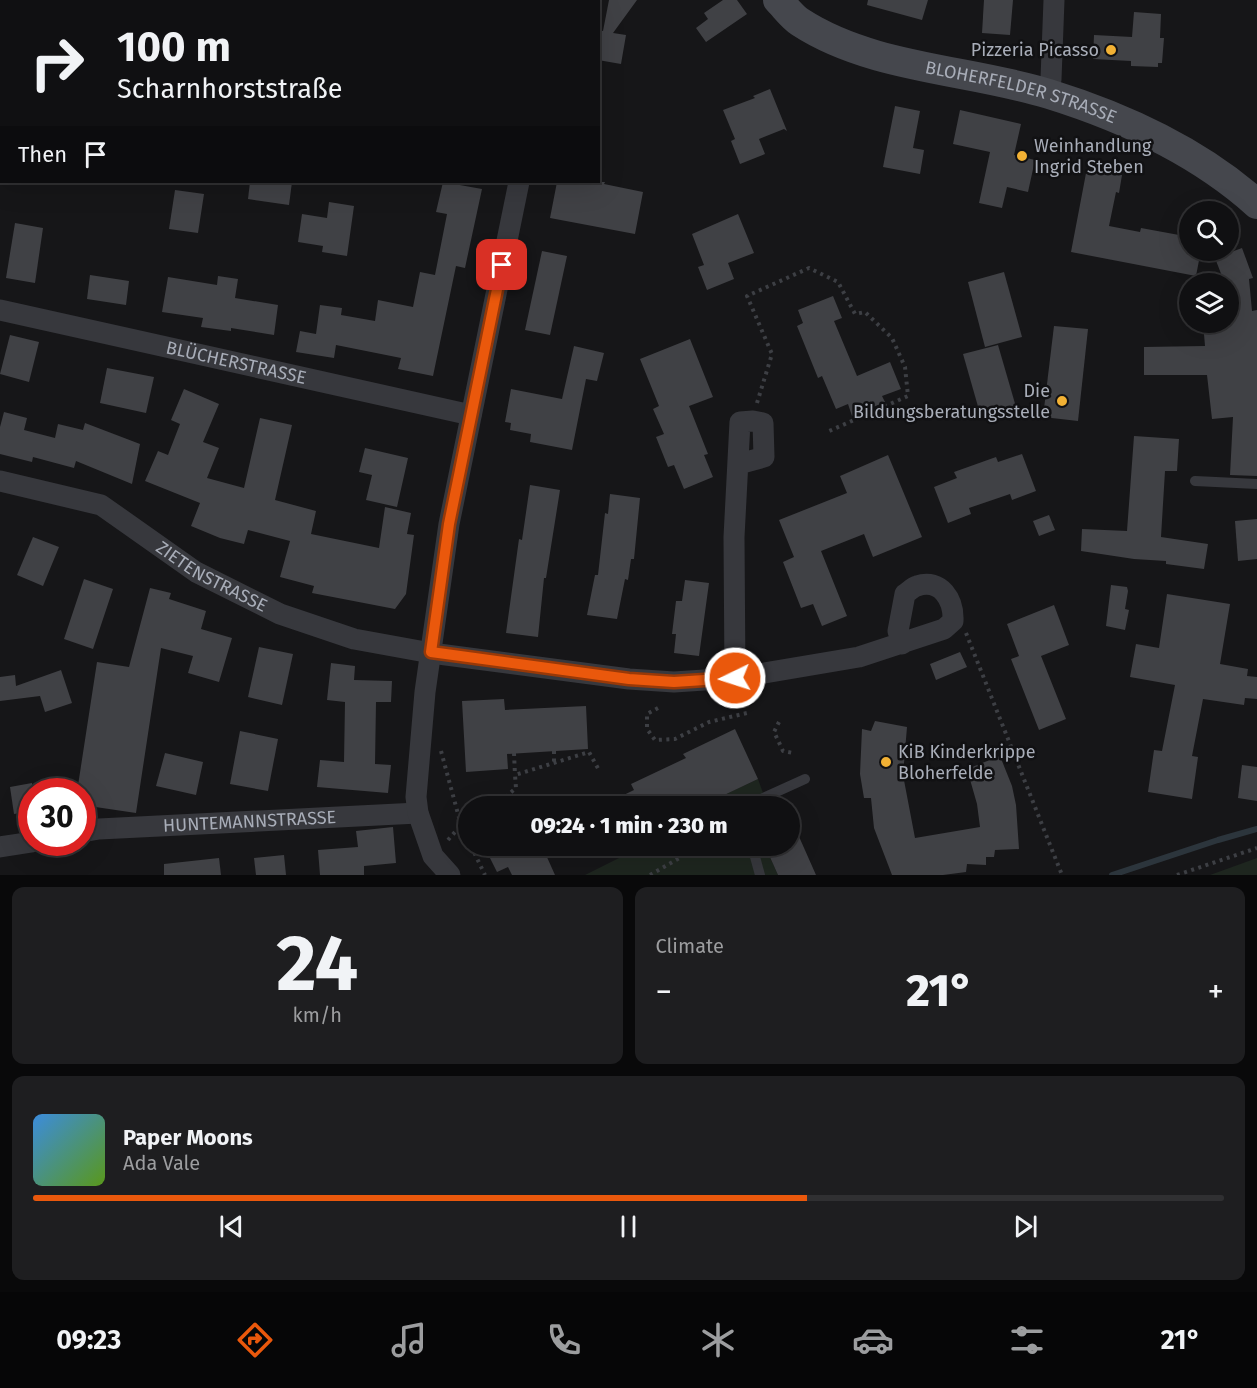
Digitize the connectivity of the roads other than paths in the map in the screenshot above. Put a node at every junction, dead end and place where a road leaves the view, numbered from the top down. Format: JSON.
{"nodes":[{"id":1,"x":778,"y":0,"type":"edge"},
{"id":2,"x":1054,"y":0,"type":"edge"},
{"id":3,"x":1048,"y":93,"type":"junction"},
{"id":4,"x":519,"y":183,"type":"edge"},
{"id":5,"x":1257,"y":204,"type":"edge"},
{"id":6,"x":0,"y":310,"type":"edge"},
{"id":7,"x":471,"y":415,"type":"junction"},
{"id":8,"x":753,"y":421,"type":"road end"},
{"id":9,"x":0,"y":481,"type":"edge"},
{"id":10,"x":1195,"y":481,"type":"dead end"},
{"id":11,"x":1257,"y":484,"type":"edge"},
{"id":12,"x":902,"y":644,"type":"junction"},
{"id":13,"x":431,"y":652,"type":"junction"},
{"id":14,"x":735,"y":678,"type":"junction"},
{"id":15,"x":805,"y":779,"type":"dead end"},
{"id":16,"x":768,"y":796,"type":"edge"},
{"id":17,"x":418,"y":813,"type":"junction"},
{"id":18,"x":96,"y":830,"type":"edge"},
{"id":19,"x":18,"y":845,"type":"edge"},
{"id":20,"x":0,"y":848,"type":"edge"},
{"id":21,"x":755,"y":856,"type":"edge"},
{"id":22,"x":429,"y":866,"type":"edge"},
{"id":23,"x":450,"y":875,"type":"edge"},
{"id":24,"x":760,"y":875,"type":"edge"}],
"edges":[{"from":1,"to":3,"type":"street","name":"BLOHERFELDER STRASSE"},
{"from":2,"to":3,"type":"street"},
{"from":3,"to":5,"type":"street","name":"BLOHERFELDER STRASSE"},
{"from":4,"to":7,"type":"street"},
{"from":6,"to":7,"type":"street","name":"BLÜCHERSTRASSE"},
{"from":7,"to":13,"type":"street"},
{"from":8,"to":14,"type":"street"},
{"from":9,"to":13,"type":"street","name":"ZIETENSTRASSE"},
{"from":10,"to":11,"type":"lane"},
{"from":12,"to":12,"type":"street"},
{"from":12,"to":14,"type":"street","name":"ZIETENSTRASSE"},
{"from":13,"to":14,"type":"street","name":"ZIETENSTRASSE"},
{"from":13,"to":17,"type":"street"},
{"from":15,"to":16,"type":"lane"},
{"from":17,"to":18,"type":"street","name":"HUNTEMANNSTRASSE"},
{"from":17,"to":22,"type":"street"},
{"from":19,"to":20,"type":"street"},
{"from":21,"to":24,"type":"lane"},
{"from":22,"to":23,"type":"street"}]}
